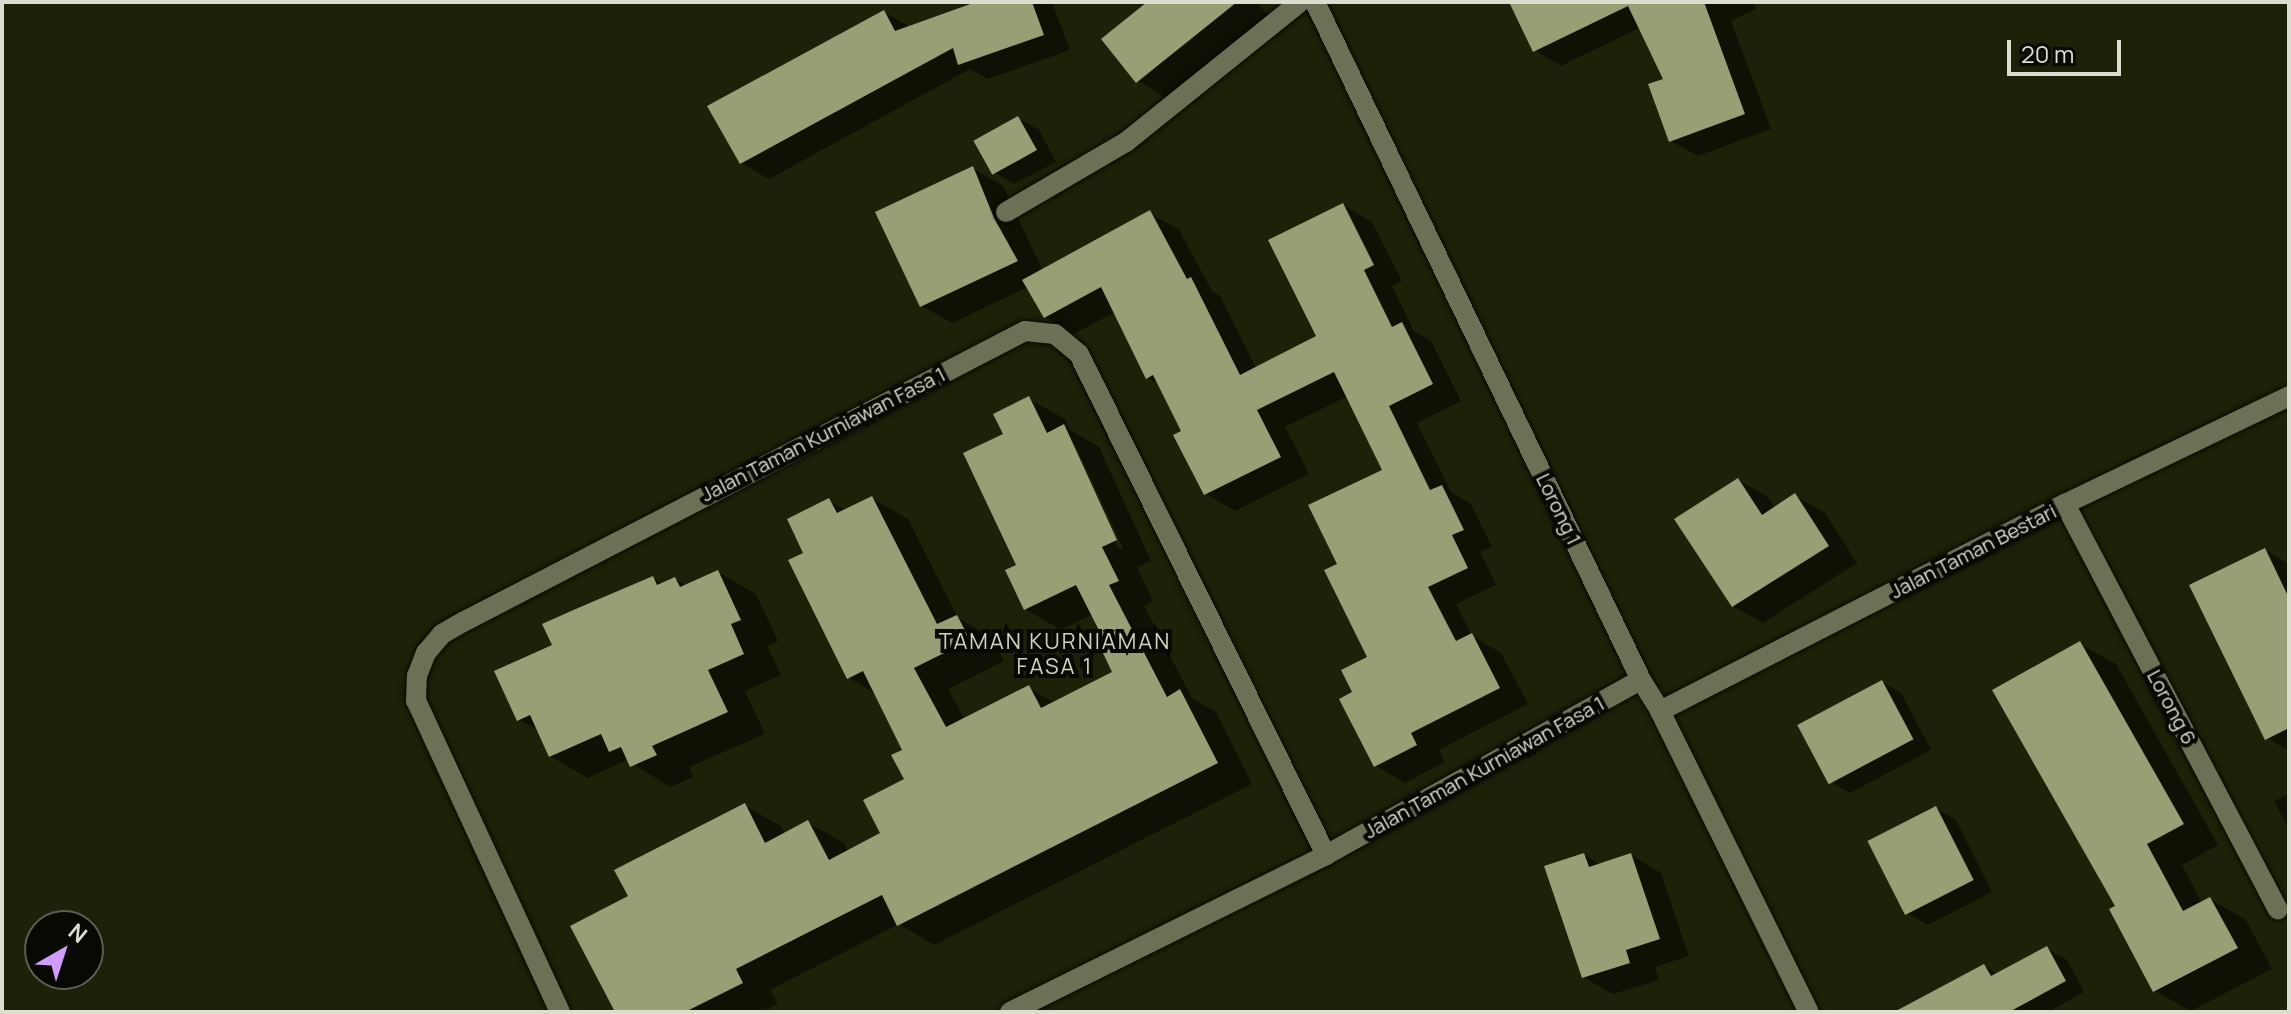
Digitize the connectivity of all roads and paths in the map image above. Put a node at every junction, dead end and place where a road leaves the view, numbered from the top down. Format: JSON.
{"nodes":[{"id":1,"x":1300,"y":2,"type":"edge"},
{"id":2,"x":1315,"y":2,"type":"edge"},
{"id":3,"x":1006,"y":212,"type":"dead end"},
{"id":4,"x":2289,"y":396,"type":"edge"},
{"id":5,"x":2065,"y":504,"type":"junction"},
{"id":6,"x":1641,"y":680,"type":"junction"},
{"id":7,"x":1660,"y":711,"type":"junction"},
{"id":8,"x":1326,"y":855,"type":"junction"},
{"id":9,"x":2278,"y":910,"type":"dead end"},
{"id":10,"x":560,"y":1012,"type":"edge"},
{"id":11,"x":1010,"y":1012,"type":"edge"},
{"id":12,"x":1809,"y":1012,"type":"edge"}],
"edges":[{"from":1,"to":3,"type":"street"},
{"from":2,"to":6,"type":"street","name":"Lorong 1"},
{"from":4,"to":5,"type":"street","name":"Jalan Taman Bestari"},
{"from":5,"to":7,"type":"street","name":"Jalan Taman Bestari"},
{"from":5,"to":9,"type":"street","name":"Lorong 6"},
{"from":6,"to":7,"type":"street","name":"Lorong 1"},
{"from":6,"to":8,"type":"street","name":"Jalan Taman Kurniawan Fasa 1"},
{"from":7,"to":12,"type":"street","name":"Lorong 1"},
{"from":8,"to":10,"type":"street","name":"Jalan Taman Kurniawan Fasa 1"},
{"from":8,"to":11,"type":"street","name":"Jalan Taman Kurniawan Fasa 1"}]}
